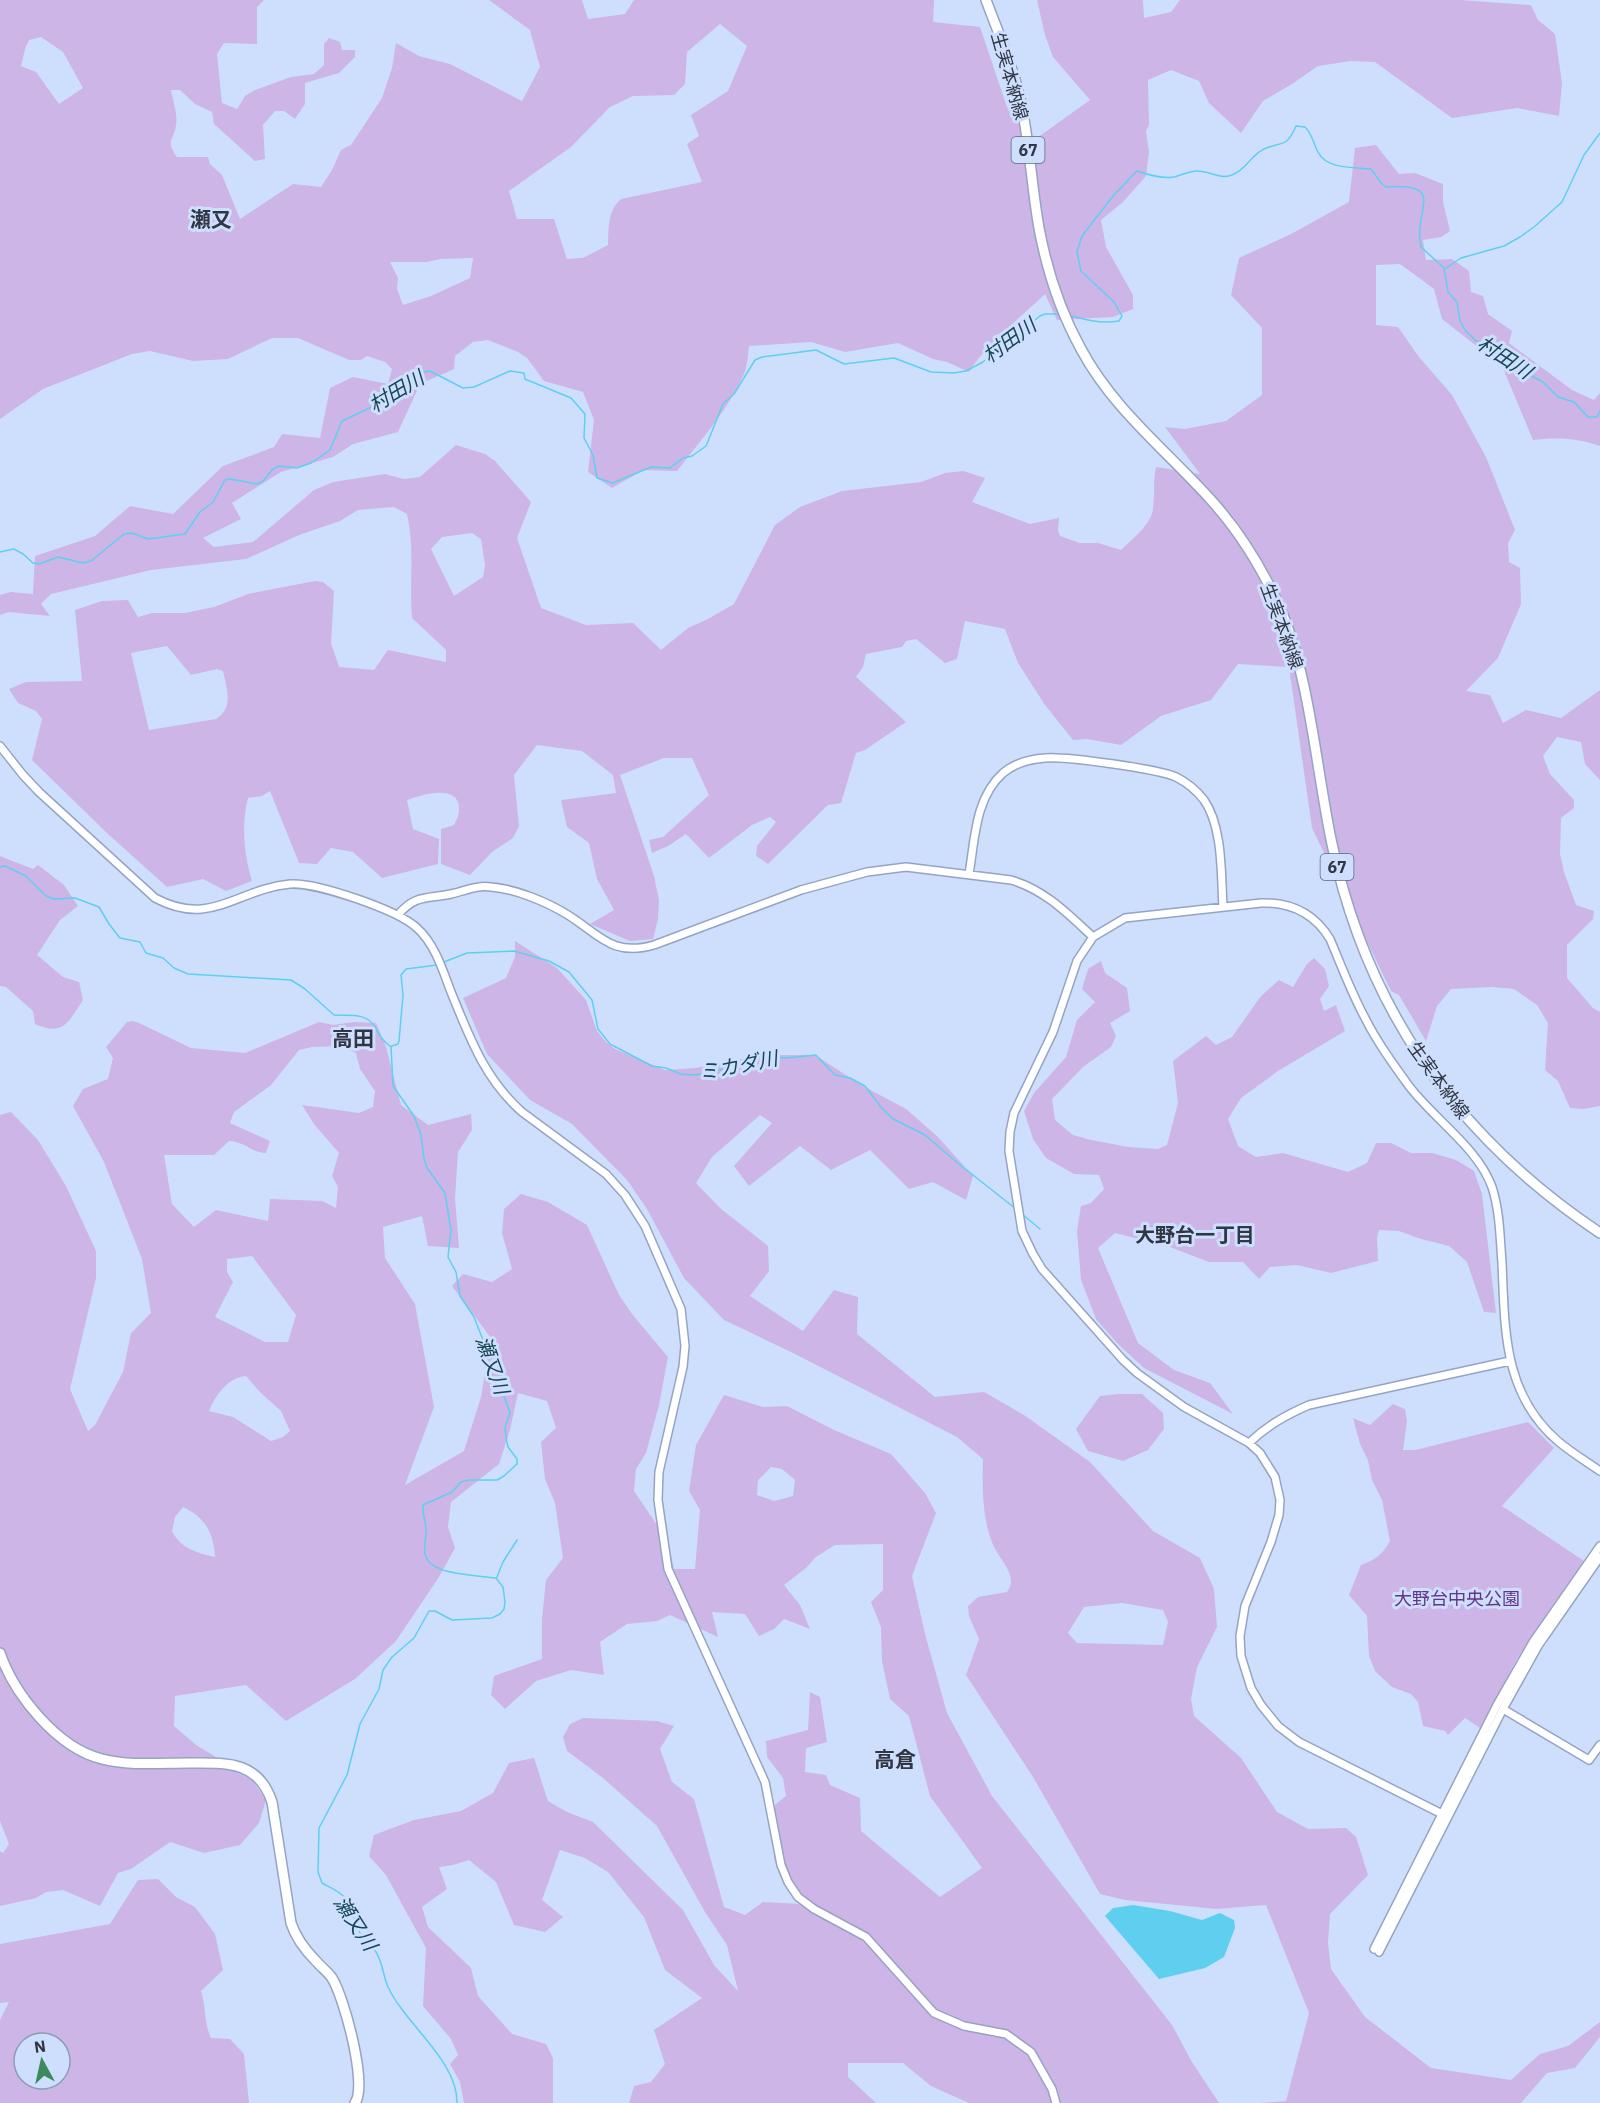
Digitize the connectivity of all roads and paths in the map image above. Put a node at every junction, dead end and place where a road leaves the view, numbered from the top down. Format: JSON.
{"nodes":[{"id":1,"x":986,"y":0,"type":"edge"},
{"id":2,"x":0,"y":746,"type":"edge"},
{"id":3,"x":969,"y":874,"type":"junction"},
{"id":4,"x":1223,"y":907,"type":"junction"},
{"id":5,"x":398,"y":915,"type":"junction"},
{"id":6,"x":1093,"y":937,"type":"junction"},
{"id":7,"x":1600,"y":1233,"type":"edge"},
{"id":8,"x":1510,"y":1361,"type":"junction"},
{"id":9,"x":1249,"y":1443,"type":"junction"},
{"id":10,"x":1600,"y":1472,"type":"edge"},
{"id":11,"x":1600,"y":1546,"type":"edge"},
{"id":12,"x":1600,"y":1557,"type":"edge"},
{"id":13,"x":0,"y":1653,"type":"edge"},
{"id":14,"x":1503,"y":1709,"type":"junction"},
{"id":15,"x":1600,"y":1745,"type":"edge"},
{"id":16,"x":1444,"y":1815,"type":"junction"},
{"id":17,"x":1376,"y":1951,"type":"dead end"},
{"id":18,"x":355,"y":2103,"type":"edge"},
{"id":19,"x":1056,"y":2103,"type":"edge"}],
"edges":[{"from":1,"to":7,"type":"main road","name":"生実本納線","number":"67"},
{"from":2,"to":5,"type":"street"},
{"from":3,"to":4,"type":"street"},
{"from":3,"to":5,"type":"street"},
{"from":3,"to":6,"type":"street"},
{"from":4,"to":6,"type":"street"},
{"from":4,"to":8,"type":"street"},
{"from":5,"to":19,"type":"street"},
{"from":6,"to":9,"type":"street"},
{"from":8,"to":9,"type":"street"},
{"from":8,"to":10,"type":"street"},
{"from":9,"to":16,"type":"street"},
{"from":11,"to":16,"type":"street"},
{"from":12,"to":14,"type":"street"},
{"from":13,"to":18,"type":"main road"},
{"from":14,"to":15,"type":"street"},
{"from":14,"to":16,"type":"street"},
{"from":16,"to":17,"type":"street"}]}
